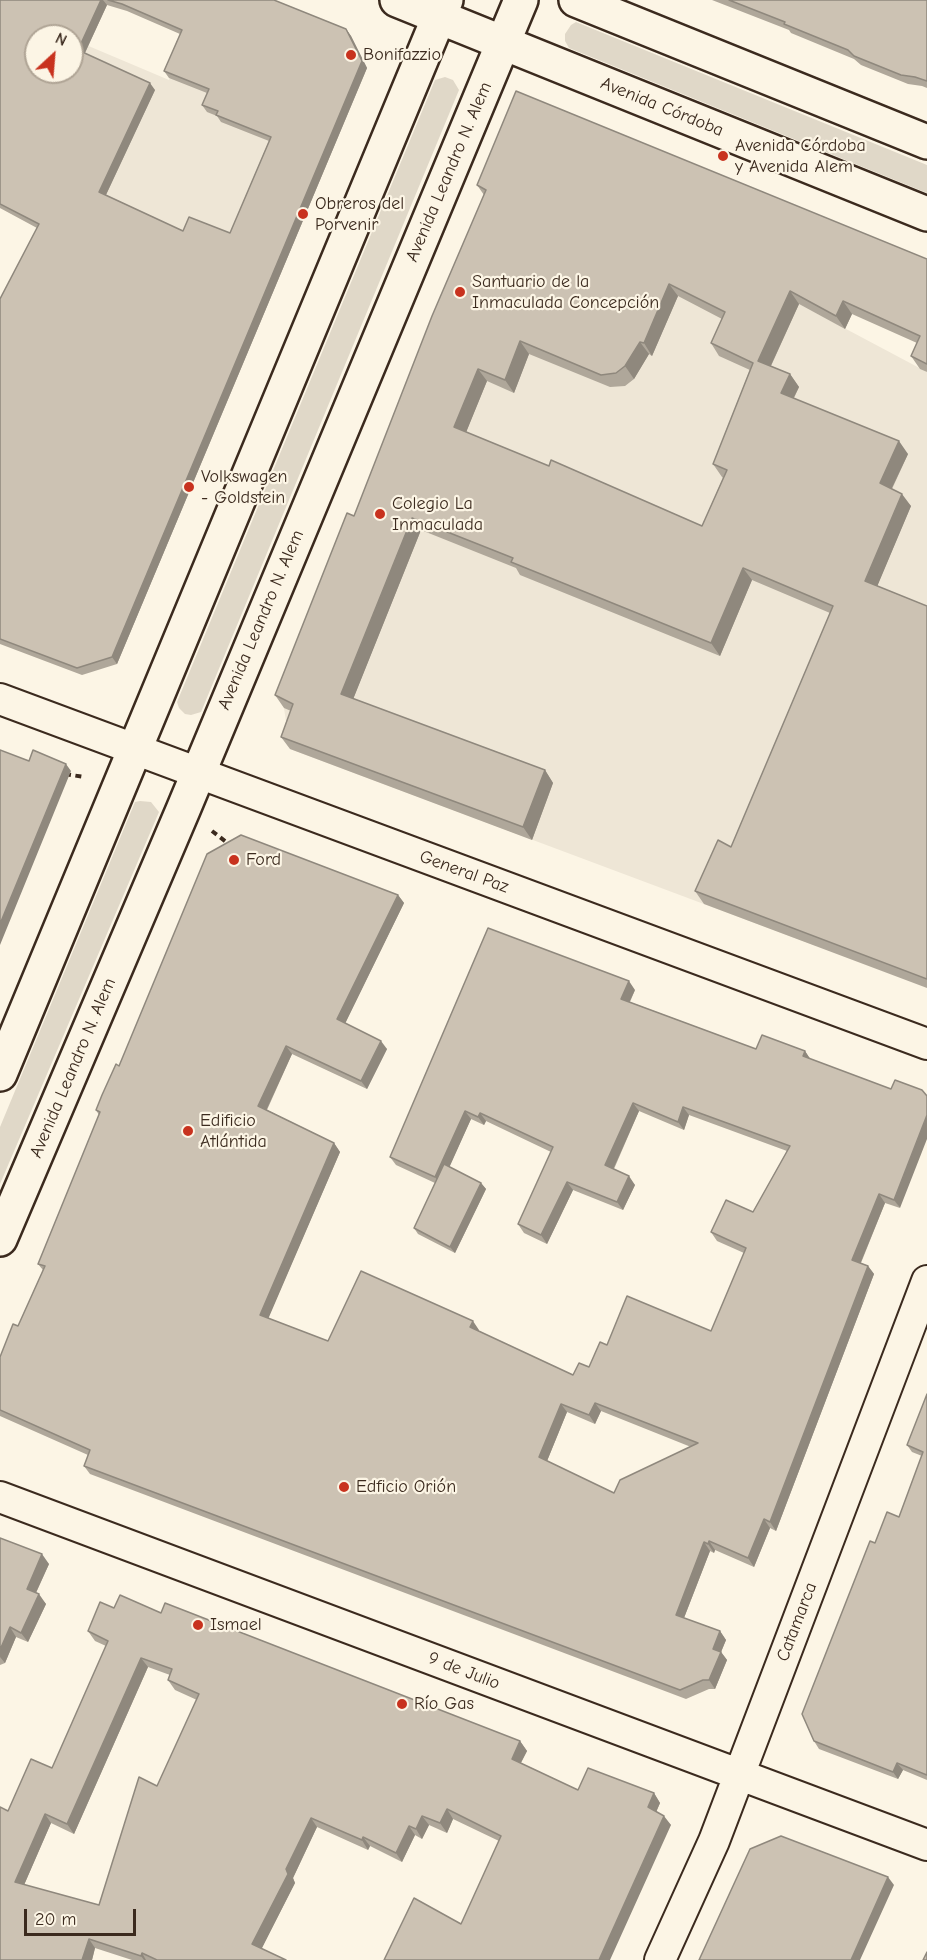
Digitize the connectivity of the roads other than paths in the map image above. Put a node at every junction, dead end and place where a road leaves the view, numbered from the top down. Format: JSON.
{"nodes":[{"id":1,"x":397,"y":0,"type":"edge"},
{"id":2,"x":521,"y":0,"type":"edge"},
{"id":3,"x":576,"y":0,"type":"edge"},
{"id":4,"x":442,"y":8,"type":"edge"},
{"id":5,"x":503,"y":43,"type":"junction"},
{"id":6,"x":927,"y":142,"type":"edge"},
{"id":7,"x":927,"y":214,"type":"edge"},
{"id":8,"x":0,"y":699,"type":"edge"},
{"id":9,"x":134,"y":749,"type":"junction"},
{"id":10,"x":198,"y":773,"type":"junction"},
{"id":11,"x":927,"y":1044,"type":"edge"},
{"id":12,"x":0,"y":1074,"type":"edge"},
{"id":13,"x":0,"y":1239,"type":"edge"},
{"id":14,"x":927,"y":1281,"type":"edge"},
{"id":15,"x":0,"y":1497,"type":"edge"},
{"id":16,"x":739,"y":1774,"type":"junction"},
{"id":17,"x":927,"y":1845,"type":"edge"},
{"id":18,"x":660,"y":1960,"type":"edge"}],
"edges":[{"from":1,"to":4,"type":"street","name":"Avenida Córdoba"},
{"from":2,"to":5,"type":"street","name":"Avenida Leandro N. Alem"},
{"from":3,"to":6,"type":"street"},
{"from":4,"to":5,"type":"street","name":"Avenida Córdoba"},
{"from":4,"to":9,"type":"street"},
{"from":5,"to":7,"type":"street","name":"Avenida Córdoba"},
{"from":5,"to":10,"type":"street","name":"Avenida Leandro N. Alem"},
{"from":8,"to":9,"type":"street","name":"General Paz"},
{"from":9,"to":10,"type":"street","name":"General Paz"},
{"from":9,"to":12,"type":"street"},
{"from":10,"to":11,"type":"street","name":"General Paz"},
{"from":10,"to":13,"type":"street","name":"Avenida Leandro N. Alem"},
{"from":14,"to":16,"type":"street","name":"Catamarca"},
{"from":15,"to":16,"type":"street","name":"9 de Julio"},
{"from":16,"to":17,"type":"street","name":"9 de Julio"},
{"from":16,"to":18,"type":"street","name":"Catamarca"}]}
